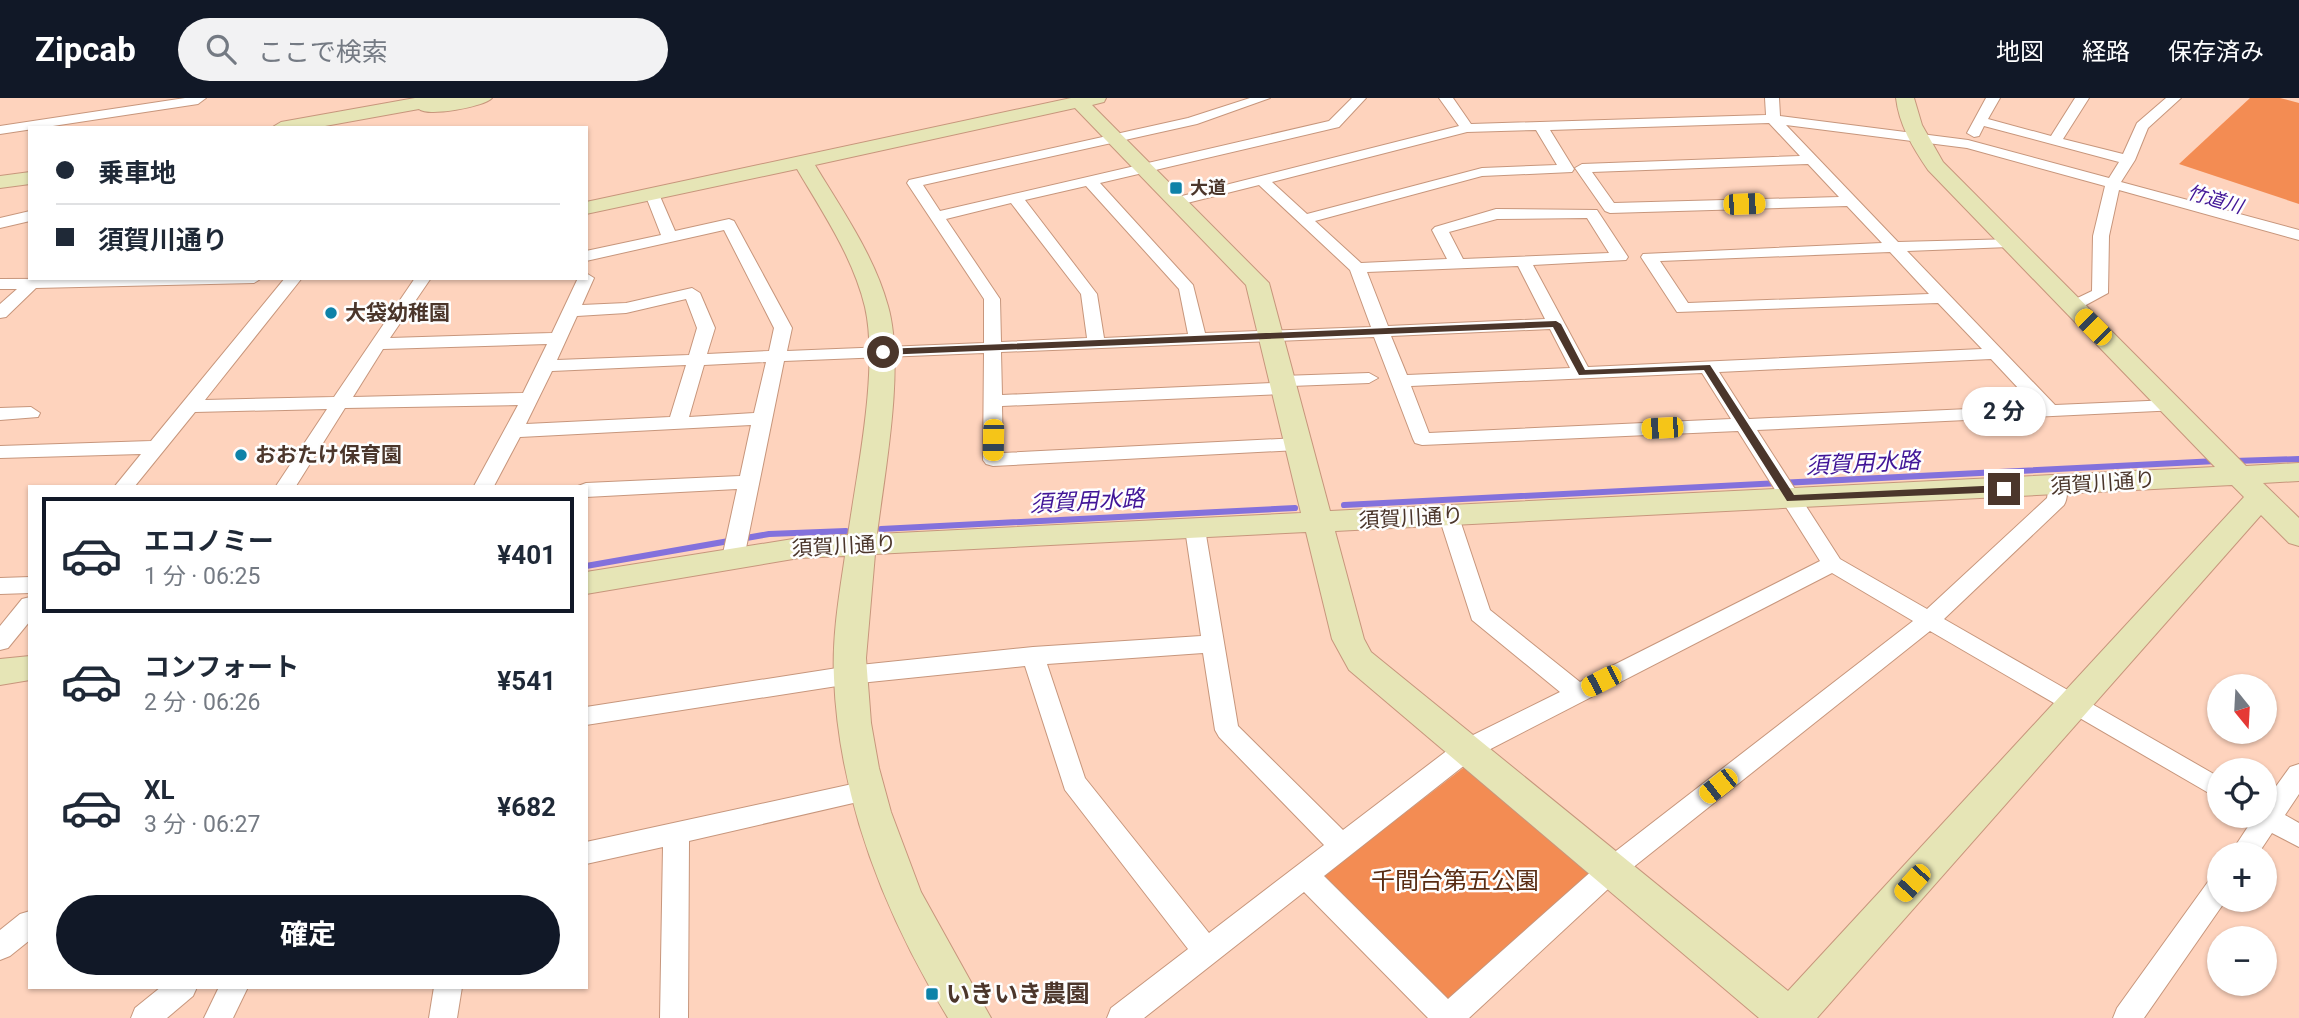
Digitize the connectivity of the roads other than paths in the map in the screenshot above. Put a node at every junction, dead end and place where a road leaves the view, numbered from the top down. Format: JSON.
{"nodes":[{"id":1,"x":199,"y":98,"type":"edge"},
{"id":2,"x":323,"y":98,"type":"edge"},
{"id":3,"x":446,"y":98,"type":"edge"},
{"id":4,"x":483,"y":98,"type":"edge"},
{"id":5,"x":1263,"y":98,"type":"edge"},
{"id":6,"x":1359,"y":98,"type":"edge"},
{"id":7,"x":1446,"y":98,"type":"edge"},
{"id":8,"x":1772,"y":98,"type":"edge"},
{"id":9,"x":1905,"y":98,"type":"edge"},
{"id":10,"x":1993,"y":98,"type":"edge"},
{"id":11,"x":2082,"y":98,"type":"edge"},
{"id":12,"x":2174,"y":98,"type":"edge"},
{"id":13,"x":1088,"y":100,"type":"edge"},
{"id":14,"x":1773,"y":119,"type":"junction"},
{"id":15,"x":1980,"y":121,"type":"junction"},
{"id":16,"x":325,"y":126,"type":"edge"},
{"id":17,"x":1541,"y":127,"type":"junction"},
{"id":18,"x":1467,"y":128,"type":"junction"},
{"id":19,"x":0,"y":130,"type":"edge"},
{"id":20,"x":1917,"y":137,"type":"junction"},
{"id":21,"x":1115,"y":138,"type":"junction"},
{"id":22,"x":2055,"y":141,"type":"junction"},
{"id":23,"x":1968,"y":145,"type":"junction"},
{"id":24,"x":1813,"y":160,"type":"junction"},
{"id":25,"x":2128,"y":160,"type":"junction"},
{"id":26,"x":803,"y":162,"type":"junction"},
{"id":27,"x":1145,"y":168,"type":"junction"},
{"id":28,"x":28,"y":170,"type":"edge"},
{"id":29,"x":0,"y":175,"type":"edge"},
{"id":30,"x":28,"y":178,"type":"edge"},
{"id":31,"x":1262,"y":180,"type":"junction"},
{"id":32,"x":1090,"y":181,"type":"junction"},
{"id":33,"x":0,"y":182,"type":"edge"},
{"id":34,"x":2113,"y":183,"type":"junction"},
{"id":35,"x":652,"y":194,"type":"junction"},
{"id":36,"x":1015,"y":198,"type":"junction"},
{"id":37,"x":1179,"y":201,"type":"junction"},
{"id":38,"x":1850,"y":201,"type":"junction"},
{"id":39,"x":588,"y":208,"type":"edge"},
{"id":40,"x":28,"y":216,"type":"edge"},
{"id":41,"x":938,"y":216,"type":"junction"},
{"id":42,"x":1304,"y":219,"type":"junction"},
{"id":43,"x":0,"y":223,"type":"edge"},
{"id":44,"x":2299,"y":235,"type":"edge"},
{"id":45,"x":670,"y":238,"type":"junction"},
{"id":46,"x":2008,"y":242,"type":"junction"},
{"id":47,"x":1894,"y":246,"type":"junction"},
{"id":48,"x":592,"y":255,"type":"edge"},
{"id":49,"x":1523,"y":261,"type":"junction"},
{"id":50,"x":1457,"y":262,"type":"junction"},
{"id":51,"x":1357,"y":268,"type":"junction"},
{"id":52,"x":180,"y":280,"type":"edge"},
{"id":53,"x":292,"y":280,"type":"edge"},
{"id":54,"x":422,"y":280,"type":"edge"},
{"id":55,"x":585,"y":280,"type":"edge"},
{"id":56,"x":0,"y":284,"type":"edge"},
{"id":57,"x":32,"y":284,"type":"junction"},
{"id":58,"x":1942,"y":298,"type":"junction"},
{"id":59,"x":2073,"y":307,"type":"junction"},
{"id":60,"x":570,"y":311,"type":"junction"},
{"id":61,"x":0,"y":313,"type":"edge"},
{"id":62,"x":1556,"y":324,"type":"junction"},
{"id":63,"x":1381,"y":331,"type":"junction"},
{"id":64,"x":1270,"y":336,"type":"junction"},
{"id":65,"x":558,"y":338,"type":"junction"},
{"id":66,"x":1198,"y":339,"type":"junction"},
{"id":67,"x":1096,"y":343,"type":"junction"},
{"id":68,"x":378,"y":344,"type":"junction"},
{"id":69,"x":993,"y":348,"type":"junction"},
{"id":70,"x":883,"y":352,"type":"junction"},
{"id":71,"x":1995,"y":354,"type":"junction"},
{"id":72,"x":776,"y":357,"type":"junction"},
{"id":73,"x":697,"y":360,"type":"junction"},
{"id":74,"x":545,"y":366,"type":"junction"},
{"id":75,"x":1707,"y":367,"type":"junction"},
{"id":76,"x":1582,"y":373,"type":"junction"},
{"id":77,"x":1369,"y":378,"type":"dead end"},
{"id":78,"x":1400,"y":381,"type":"junction"},
{"id":79,"x":1282,"y":385,"type":"junction"},
{"id":80,"x":530,"y":399,"type":"junction"},
{"id":81,"x":994,"y":401,"type":"junction"},
{"id":82,"x":340,"y":403,"type":"junction"},
{"id":83,"x":190,"y":406,"type":"junction"},
{"id":84,"x":2171,"y":406,"type":"junction"},
{"id":85,"x":2050,"y":411,"type":"junction"},
{"id":86,"x":31,"y":413,"type":"dead end"},
{"id":87,"x":0,"y":414,"type":"edge"},
{"id":88,"x":761,"y":419,"type":"junction"},
{"id":89,"x":678,"y":423,"type":"junction"},
{"id":90,"x":1743,"y":425,"type":"junction"},
{"id":91,"x":513,"y":430,"type":"junction"},
{"id":92,"x":1298,"y":444,"type":"junction"},
{"id":93,"x":158,"y":447,"type":"junction"},
{"id":94,"x":0,"y":452,"type":"edge"},
{"id":95,"x":2299,"y":472,"type":"edge"},
{"id":96,"x":748,"y":482,"type":"junction"},
{"id":97,"x":126,"y":485,"type":"edge"},
{"id":98,"x":287,"y":485,"type":"edge"},
{"id":99,"x":485,"y":485,"type":"edge"},
{"id":100,"x":2057,"y":486,"type":"junction"},
{"id":101,"x":2249,"y":486,"type":"junction"},
{"id":102,"x":588,"y":490,"type":"edge"},
{"id":103,"x":1791,"y":499,"type":"junction"},
{"id":104,"x":1449,"y":517,"type":"junction"},
{"id":105,"x":1320,"y":523,"type":"junction"},
{"id":106,"x":1195,"y":529,"type":"junction"},
{"id":107,"x":2299,"y":536,"type":"edge"},
{"id":108,"x":862,"y":545,"type":"junction"},
{"id":109,"x":733,"y":558,"type":"junction"},
{"id":110,"x":1833,"y":564,"type":"junction"},
{"id":111,"x":588,"y":583,"type":"edge"},
{"id":112,"x":28,"y":585,"type":"edge"},
{"id":113,"x":0,"y":586,"type":"edge"},
{"id":114,"x":28,"y":607,"type":"edge"},
{"id":115,"x":1929,"y":620,"type":"junction"},
{"id":116,"x":0,"y":642,"type":"edge"},
{"id":117,"x":1211,"y":644,"type":"junction"},
{"id":118,"x":1033,"y":656,"type":"junction"},
{"id":119,"x":28,"y":668,"type":"edge"},
{"id":120,"x":0,"y":672,"type":"edge"},
{"id":121,"x":850,"y":675,"type":"junction"},
{"id":122,"x":1577,"y":692,"type":"junction"},
{"id":123,"x":2073,"y":705,"type":"junction"},
{"id":124,"x":588,"y":716,"type":"edge"},
{"id":125,"x":1466,"y":750,"type":"junction"},
{"id":126,"x":2299,"y":774,"type":"edge"},
{"id":127,"x":2207,"y":782,"type":"edge"},
{"id":128,"x":866,"y":791,"type":"junction"},
{"id":129,"x":2277,"y":803,"type":"edge"},
{"id":130,"x":2277,"y":823,"type":"edge"},
{"id":131,"x":676,"y":834,"type":"junction"},
{"id":132,"x":2299,"y":836,"type":"edge"},
{"id":133,"x":1342,"y":846,"type":"junction"},
{"id":134,"x":588,"y":852,"type":"edge"},
{"id":135,"x":1612,"y":869,"type":"junction"},
{"id":136,"x":1306,"y":876,"type":"junction"},
{"id":137,"x":2207,"y":904,"type":"edge"},
{"id":138,"x":28,"y":925,"type":"edge"},
{"id":139,"x":0,"y":947,"type":"edge"},
{"id":140,"x":1207,"y":952,"type":"junction"},
{"id":141,"x":181,"y":989,"type":"edge"},
{"id":142,"x":233,"y":989,"type":"edge"},
{"id":143,"x":448,"y":989,"type":"edge"},
{"id":144,"x":145,"y":1018,"type":"edge"},
{"id":145,"x":218,"y":1018,"type":"edge"},
{"id":146,"x":443,"y":1018,"type":"edge"},
{"id":147,"x":674,"y":1018,"type":"edge"},
{"id":148,"x":971,"y":1018,"type":"edge"},
{"id":149,"x":1121,"y":1018,"type":"edge"},
{"id":150,"x":1448,"y":1018,"type":"edge"},
{"id":151,"x":1790,"y":1018,"type":"edge"},
{"id":152,"x":2127,"y":1018,"type":"edge"}],
"edges":[{"from":1,"to":19,"type":"street"},
{"from":2,"to":16,"type":"street"},
{"from":3,"to":16,"type":"street"},
{"from":4,"to":16,"type":"street"},
{"from":5,"to":21,"type":"street"},
{"from":6,"to":27,"type":"street"},
{"from":7,"to":18,"type":"street"},
{"from":8,"to":14,"type":"street"},
{"from":9,"to":20,"type":"street"},
{"from":10,"to":15,"type":"street"},
{"from":11,"to":22,"type":"street"},
{"from":12,"to":25,"type":"street"},
{"from":13,"to":21,"type":"street"},
{"from":13,"to":26,"type":"street"},
{"from":14,"to":17,"type":"street"},
{"from":14,"to":20,"type":"street"},
{"from":14,"to":24,"type":"street"},
{"from":15,"to":22,"type":"street"},
{"from":15,"to":23,"type":"street"},
{"from":17,"to":18,"type":"street"},
{"from":17,"to":42,"type":"street"},
{"from":18,"to":31,"type":"street"},
{"from":20,"to":23,"type":"street"},
{"from":20,"to":46,"type":"street"},
{"from":21,"to":27,"type":"street"},
{"from":21,"to":41,"type":"street"},
{"from":22,"to":25,"type":"street"},
{"from":23,"to":34,"type":"street"},
{"from":24,"to":38,"type":"street"},
{"from":24,"to":38,"type":"street"},
{"from":25,"to":34,"type":"street"},
{"from":26,"to":35,"type":"street"},
{"from":26,"to":70,"type":"street"},
{"from":27,"to":32,"type":"street"},
{"from":27,"to":37,"type":"street"},
{"from":28,"to":29,"type":"street"},
{"from":30,"to":33,"type":"street"},
{"from":31,"to":37,"type":"street"},
{"from":31,"to":42,"type":"street"},
{"from":32,"to":36,"type":"street"},
{"from":32,"to":66,"type":"street"},
{"from":34,"to":44,"type":"street"},
{"from":34,"to":59,"type":"street"},
{"from":35,"to":39,"type":"street"},
{"from":35,"to":45,"type":"street"},
{"from":36,"to":41,"type":"street"},
{"from":36,"to":67,"type":"street"},
{"from":37,"to":64,"type":"street"},
{"from":38,"to":47,"type":"street"},
{"from":40,"to":43,"type":"street"},
{"from":41,"to":69,"type":"street"},
{"from":42,"to":51,"type":"street"},
{"from":45,"to":48,"type":"street"},
{"from":45,"to":72,"type":"street"},
{"from":46,"to":47,"type":"street"},
{"from":46,"to":59,"type":"street"},
{"from":47,"to":58,"type":"street"},
{"from":47,"to":58,"type":"street"},
{"from":49,"to":50,"type":"street"},
{"from":49,"to":50,"type":"street"},
{"from":49,"to":62,"type":"street"},
{"from":50,"to":51,"type":"street"},
{"from":51,"to":63,"type":"street"},
{"from":52,"to":57,"type":"street"},
{"from":53,"to":83,"type":"street"},
{"from":54,"to":68,"type":"street"},
{"from":55,"to":60,"type":"street"},
{"from":56,"to":57,"type":"street"},
{"from":57,"to":61,"type":"street"},
{"from":58,"to":71,"type":"street"},
{"from":59,"to":84,"type":"street"},
{"from":60,"to":65,"type":"street"},
{"from":60,"to":73,"type":"street"},
{"from":62,"to":63,"type":"street"},
{"from":62,"to":76,"type":"street"},
{"from":63,"to":64,"type":"street"},
{"from":63,"to":78,"type":"street"},
{"from":64,"to":66,"type":"street"},
{"from":64,"to":79,"type":"street"},
{"from":65,"to":68,"type":"street"},
{"from":65,"to":74,"type":"street"},
{"from":66,"to":67,"type":"street"},
{"from":67,"to":69,"type":"street"},
{"from":68,"to":82,"type":"street"},
{"from":69,"to":70,"type":"street"},
{"from":69,"to":81,"type":"street"},
{"from":70,"to":72,"type":"street"},
{"from":70,"to":108,"type":"street"},
{"from":71,"to":75,"type":"street"},
{"from":71,"to":85,"type":"street"},
{"from":72,"to":73,"type":"street"},
{"from":72,"to":88,"type":"street"},
{"from":73,"to":74,"type":"street"},
{"from":73,"to":89,"type":"street"},
{"from":74,"to":80,"type":"street"},
{"from":75,"to":76,"type":"street"},
{"from":75,"to":90,"type":"street"},
{"from":76,"to":78,"type":"street"},
{"from":77,"to":79,"type":"street"},
{"from":78,"to":90,"type":"street"},
{"from":79,"to":81,"type":"street"},
{"from":79,"to":92,"type":"street"},
{"from":80,"to":82,"type":"street"},
{"from":80,"to":91,"type":"street"},
{"from":81,"to":92,"type":"street"},
{"from":82,"to":83,"type":"street"},
{"from":82,"to":98,"type":"street"},
{"from":83,"to":93,"type":"street"},
{"from":84,"to":85,"type":"street"},
{"from":84,"to":101,"type":"street"},
{"from":85,"to":90,"type":"street"},
{"from":86,"to":87,"type":"street"},
{"from":88,"to":89,"type":"street"},
{"from":88,"to":96,"type":"street"},
{"from":89,"to":91,"type":"street"},
{"from":90,"to":103,"type":"street"},
{"from":91,"to":99,"type":"street"},
{"from":92,"to":105,"type":"street"},
{"from":93,"to":94,"type":"street"},
{"from":93,"to":97,"type":"street"},
{"from":95,"to":101,"type":"street","name":"須賀川通り"},
{"from":96,"to":102,"type":"street"},
{"from":96,"to":109,"type":"street"},
{"from":100,"to":101,"type":"street","name":"須賀川通り"},
{"from":100,"to":103,"type":"street","name":"須賀川通り"},
{"from":100,"to":115,"type":"street"},
{"from":101,"to":107,"type":"street"},
{"from":101,"to":123,"type":"street"},
{"from":103,"to":104,"type":"street","name":"須賀川通り"},
{"from":103,"to":110,"type":"street"},
{"from":104,"to":105,"type":"street","name":"須賀川通り"},
{"from":104,"to":122,"type":"street"},
{"from":105,"to":106,"type":"street","name":"須賀川通り"},
{"from":105,"to":125,"type":"street"},
{"from":106,"to":108,"type":"street","name":"須賀川通り"},
{"from":106,"to":117,"type":"street"},
{"from":108,"to":109,"type":"street","name":"須賀川通り"},
{"from":108,"to":121,"type":"street"},
{"from":109,"to":111,"type":"street","name":"須賀川通り"},
{"from":110,"to":115,"type":"street"},
{"from":110,"to":122,"type":"street"},
{"from":112,"to":113,"type":"street"},
{"from":114,"to":116,"type":"street"},
{"from":115,"to":123,"type":"street"},
{"from":115,"to":135,"type":"street"},
{"from":117,"to":118,"type":"street"},
{"from":117,"to":133,"type":"street"},
{"from":118,"to":121,"type":"street"},
{"from":118,"to":140,"type":"street"},
{"from":119,"to":120,"type":"street"},
{"from":121,"to":124,"type":"street"},
{"from":121,"to":128,"type":"street"},
{"from":122,"to":125,"type":"street"},
{"from":123,"to":127,"type":"street"},
{"from":123,"to":151,"type":"street"},
{"from":125,"to":133,"type":"street"},
{"from":125,"to":135,"type":"street"},
{"from":126,"to":129,"type":"street"},
{"from":128,"to":131,"type":"street"},
{"from":128,"to":148,"type":"street"},
{"from":130,"to":132,"type":"street"},
{"from":131,"to":134,"type":"street"},
{"from":131,"to":147,"type":"street"},
{"from":133,"to":136,"type":"street"},
{"from":135,"to":150,"type":"street"},
{"from":135,"to":151,"type":"street"},
{"from":136,"to":140,"type":"street"},
{"from":136,"to":150,"type":"street"},
{"from":137,"to":152,"type":"street"},
{"from":138,"to":139,"type":"street"},
{"from":140,"to":149,"type":"street"},
{"from":141,"to":144,"type":"street"},
{"from":142,"to":145,"type":"street"},
{"from":143,"to":146,"type":"street"}]}
